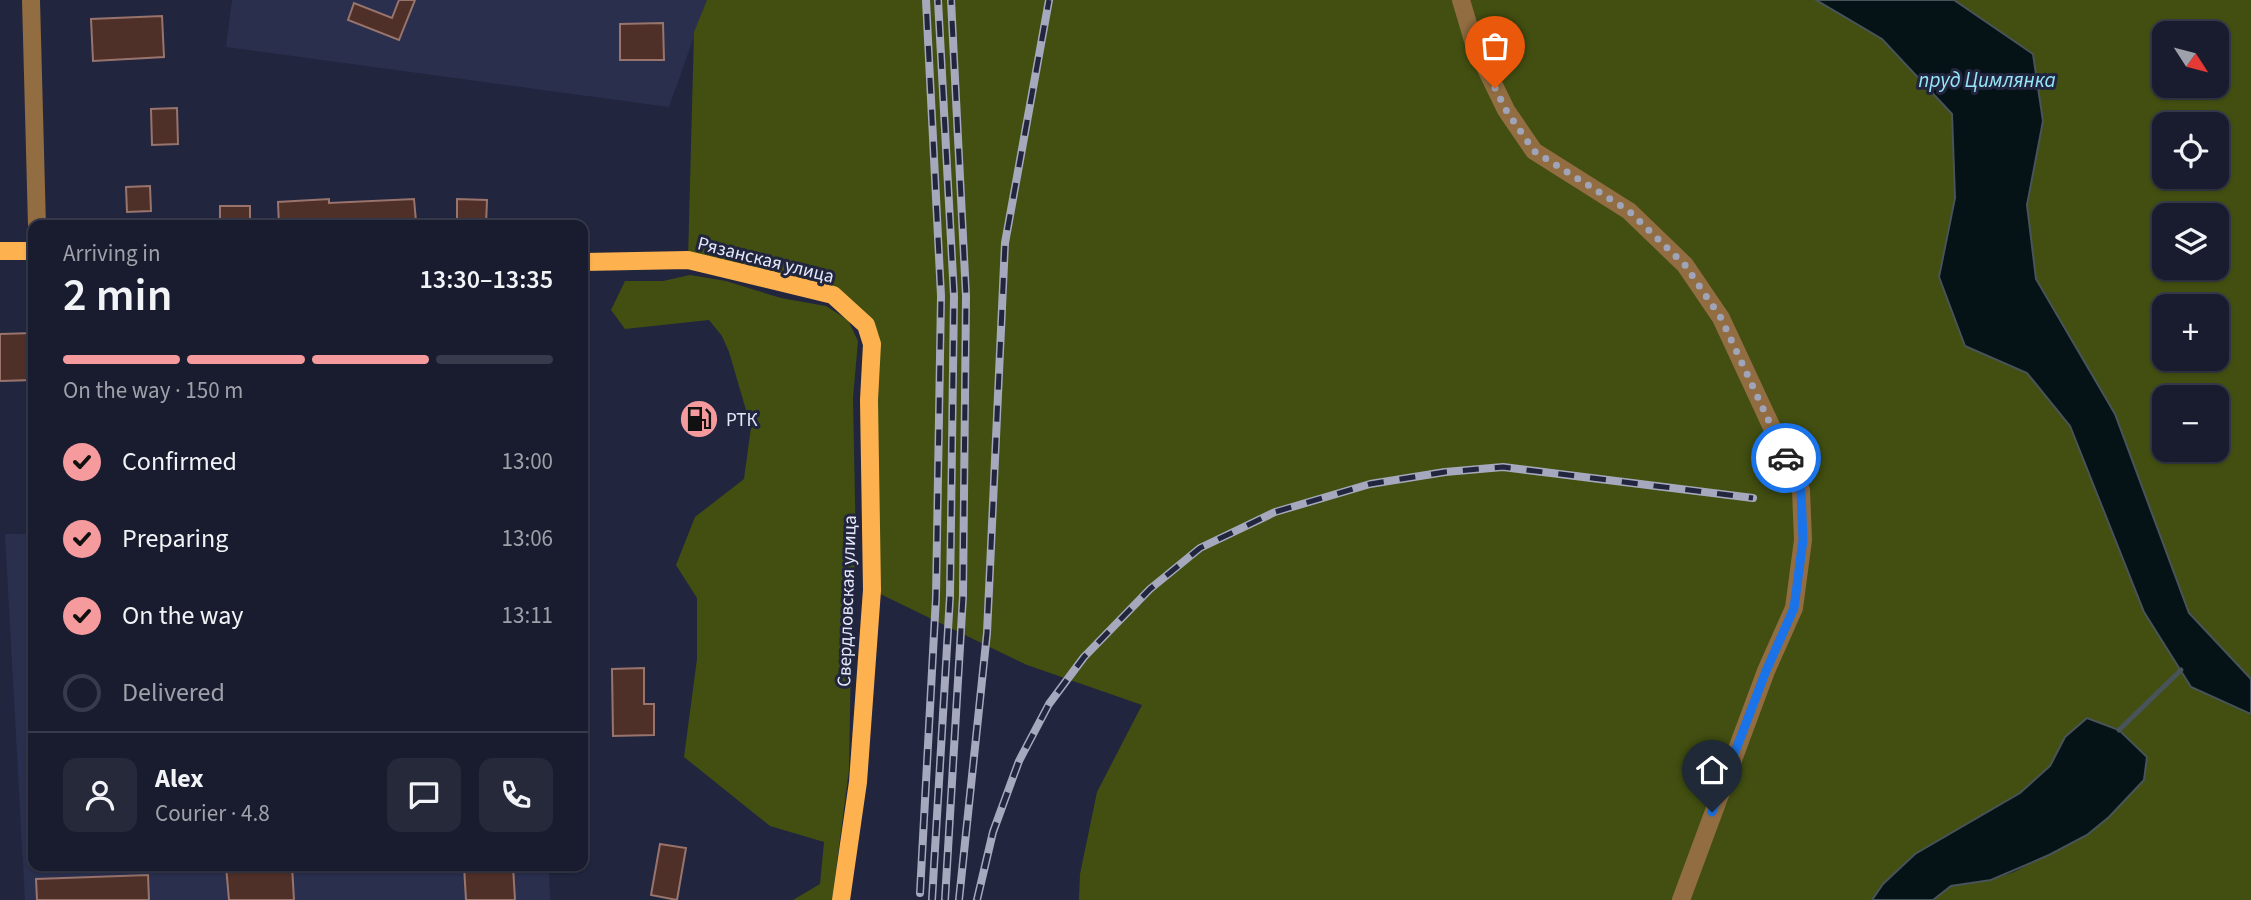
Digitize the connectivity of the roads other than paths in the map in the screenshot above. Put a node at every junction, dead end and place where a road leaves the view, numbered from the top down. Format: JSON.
{"nodes":[{"id":1,"x":31,"y":0,"type":"edge"},
{"id":2,"x":1461,"y":0,"type":"edge"},
{"id":3,"x":37,"y":220,"type":"edge"},
{"id":4,"x":0,"y":251,"type":"edge"},
{"id":5,"x":28,"y":251,"type":"edge"},
{"id":6,"x":588,"y":262,"type":"edge"},
{"id":7,"x":851,"y":309,"type":"joint"},
{"id":8,"x":841,"y":900,"type":"edge"},
{"id":9,"x":1681,"y":900,"type":"edge"}],
"edges":[{"from":1,"to":3,"type":"street"},
{"from":2,"to":9,"type":"street"},
{"from":4,"to":5,"type":"main road"},
{"from":6,"to":7,"type":"main road","name":"Рязанская улица"},
{"from":7,"to":8,"type":"main road","name":"Свердловская улица"}]}
